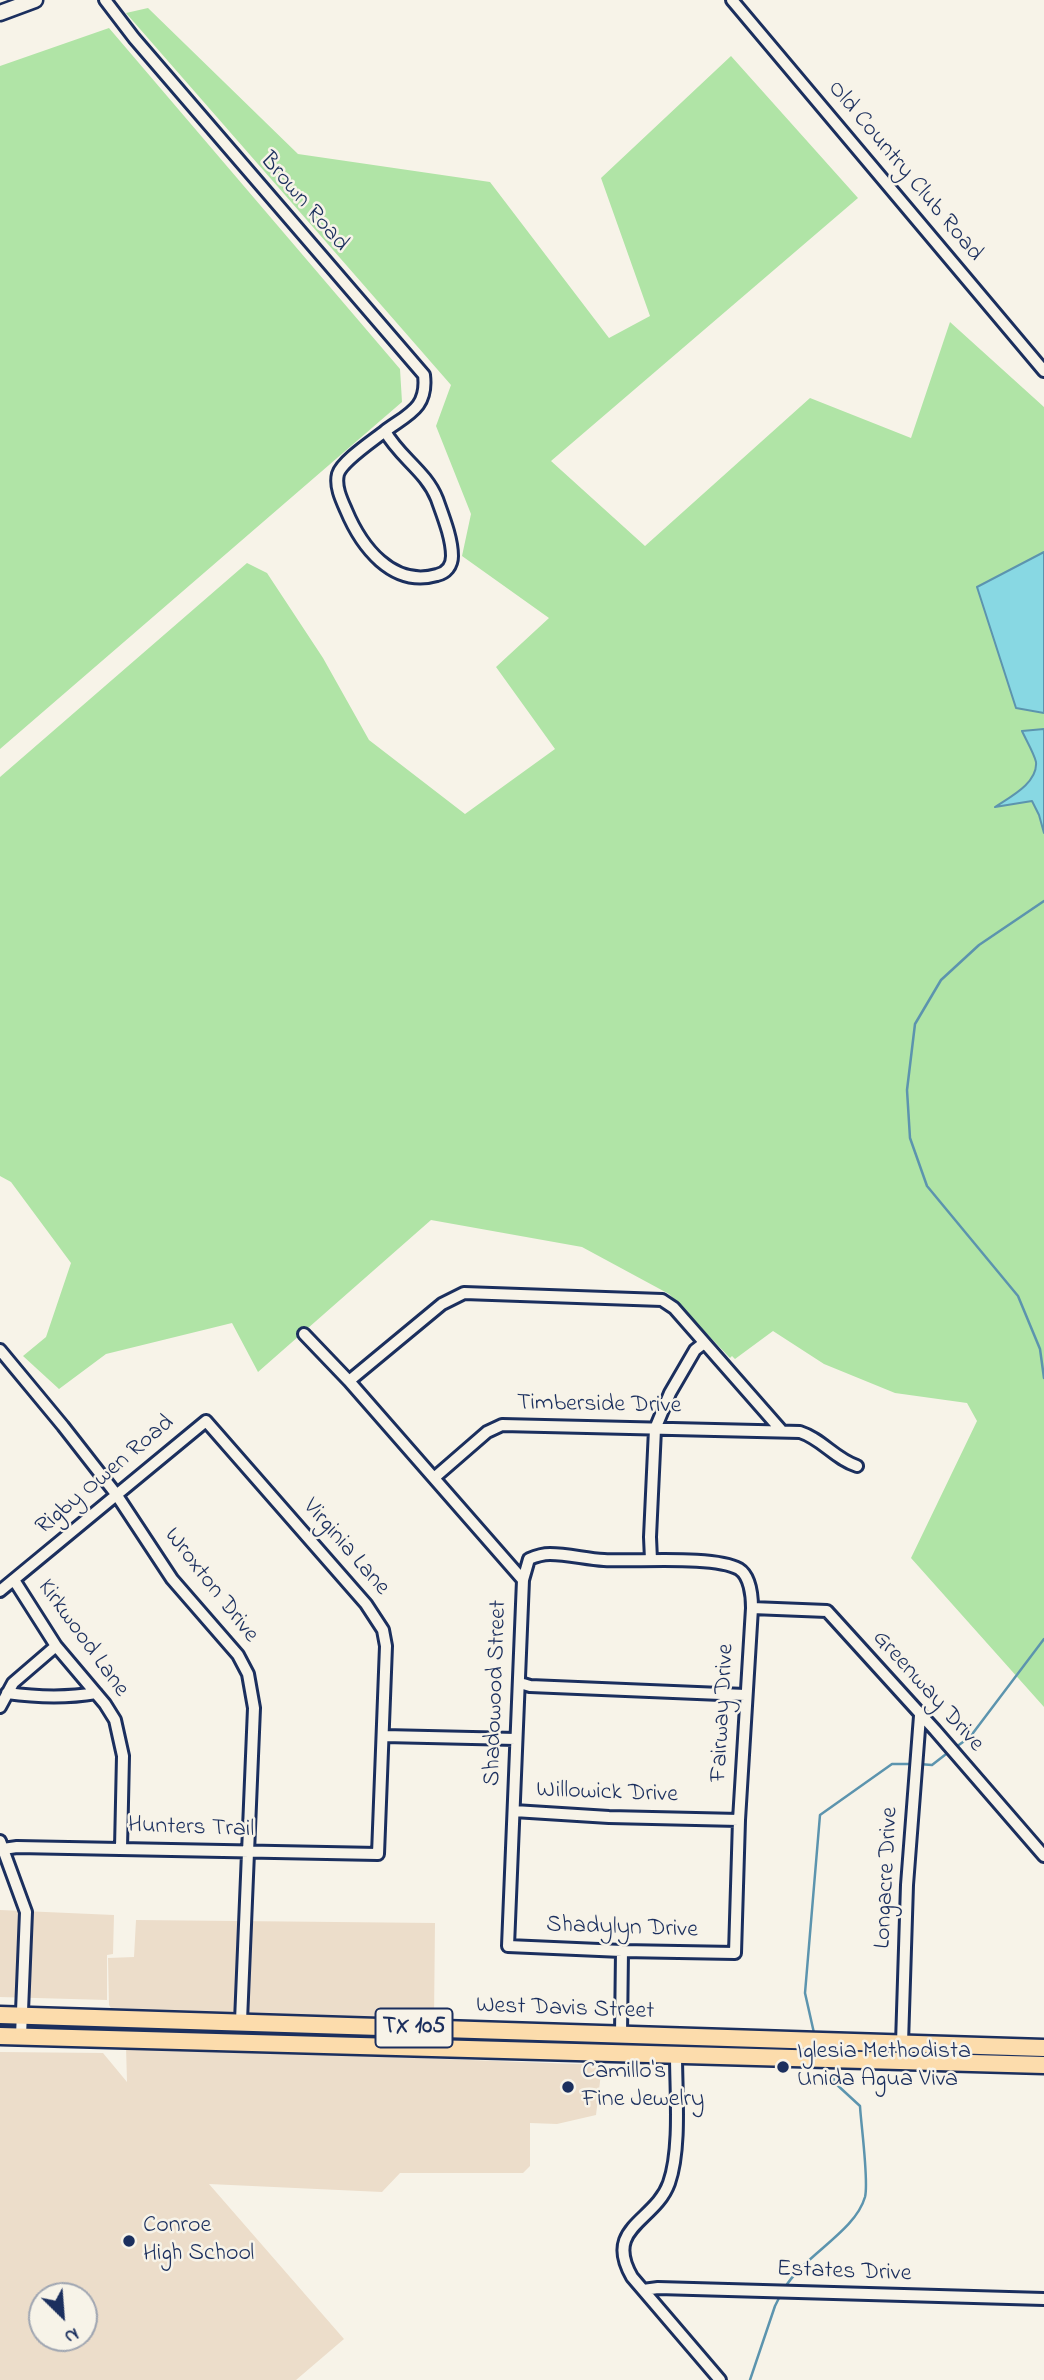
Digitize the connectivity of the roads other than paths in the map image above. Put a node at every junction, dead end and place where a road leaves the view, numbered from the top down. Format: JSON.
{"nodes":[{"id":1,"x":35,"y":0,"type":"edge"},
{"id":2,"x":105,"y":0,"type":"edge"},
{"id":3,"x":732,"y":0,"type":"edge"},
{"id":4,"x":0,"y":13,"type":"edge"},
{"id":5,"x":1044,"y":371,"type":"edge"},
{"id":6,"x":386,"y":432,"type":"junction"},
{"id":7,"x":304,"y":1334,"type":"dead end"},
{"id":8,"x":704,"y":1343,"type":"junction"},
{"id":9,"x":0,"y":1350,"type":"edge"},
{"id":10,"x":349,"y":1381,"type":"junction"},
{"id":11,"x":206,"y":1421,"type":"joint"},
{"id":12,"x":655,"y":1429,"type":"junction"},
{"id":13,"x":781,"y":1430,"type":"junction"},
{"id":14,"x":857,"y":1466,"type":"dead end"},
{"id":15,"x":433,"y":1478,"type":"junction"},
{"id":16,"x":116,"y":1494,"type":"junction"},
{"id":17,"x":651,"y":1560,"type":"junction"},
{"id":18,"x":14,"y":1580,"type":"junction"},
{"id":19,"x":523,"y":1580,"type":"junction"},
{"id":20,"x":0,"y":1591,"type":"edge"},
{"id":21,"x":752,"y":1608,"type":"junction"},
{"id":22,"x":56,"y":1646,"type":"junction"},
{"id":23,"x":520,"y":1683,"type":"junction"},
{"id":24,"x":7,"y":1693,"type":"junction"},
{"id":25,"x":96,"y":1693,"type":"junction"},
{"id":26,"x":746,"y":1695,"type":"junction"},
{"id":27,"x":0,"y":1707,"type":"edge"},
{"id":28,"x":920,"y":1716,"type":"junction"},
{"id":29,"x":384,"y":1736,"type":"junction"},
{"id":30,"x":516,"y":1739,"type":"junction"},
{"id":31,"x":514,"y":1811,"type":"junction"},
{"id":32,"x":739,"y":1820,"type":"junction"},
{"id":33,"x":2,"y":1845,"type":"edge"},
{"id":34,"x":121,"y":1848,"type":"junction"},
{"id":35,"x":248,"y":1852,"type":"junction"},
{"id":36,"x":378,"y":1854,"type":"joint"},
{"id":37,"x":1044,"y":1856,"type":"edge"},
{"id":38,"x":508,"y":1946,"type":"joint"},
{"id":39,"x":622,"y":1951,"type":"junction"},
{"id":40,"x":735,"y":1953,"type":"joint"},
{"id":41,"x":0,"y":2015,"type":"edge"},
{"id":42,"x":22,"y":2016,"type":"junction"},
{"id":43,"x":241,"y":2021,"type":"junction"},
{"id":44,"x":306,"y":2024,"type":"junction"},
{"id":45,"x":494,"y":2031,"type":"junction"},
{"id":46,"x":621,"y":2034,"type":"junction"},
{"id":47,"x":0,"y":2036,"type":"edge"},
{"id":48,"x":21,"y":2036,"type":"junction"},
{"id":49,"x":771,"y":2039,"type":"junction"},
{"id":50,"x":177,"y":2040,"type":"junction"},
{"id":51,"x":902,"y":2043,"type":"junction"},
{"id":52,"x":396,"y":2047,"type":"junction"},
{"id":53,"x":1044,"y":2048,"type":"edge"},
{"id":54,"x":529,"y":2050,"type":"junction"},
{"id":55,"x":676,"y":2055,"type":"junction"},
{"id":56,"x":802,"y":2059,"type":"junction"},
{"id":57,"x":1044,"y":2065,"type":"edge"},
{"id":58,"x":643,"y":2290,"type":"junction"},
{"id":59,"x":1044,"y":2299,"type":"edge"},
{"id":60,"x":720,"y":2380,"type":"edge"}],
"edges":[{"from":1,"to":4,"type":"street"},
{"from":2,"to":6,"type":"street","name":"Brown Road"},
{"from":3,"to":5,"type":"street","name":"Old Country Club Road"},
{"from":6,"to":6,"type":"street","name":"Brown Road"},
{"from":7,"to":10,"type":"street","name":"Shadowood Street"},
{"from":8,"to":10,"type":"street"},
{"from":8,"to":12,"type":"street"},
{"from":8,"to":13,"type":"street"},
{"from":9,"to":16,"type":"street","name":"Wroxton Drive"},
{"from":10,"to":15,"type":"street","name":"Shadowood Street"},
{"from":11,"to":16,"type":"street","name":"Rigby Owen Road"},
{"from":11,"to":29,"type":"street","name":"Virginia Lane"},
{"from":12,"to":13,"type":"street","name":"Timberside Drive"},
{"from":12,"to":15,"type":"street","name":"Timberside Drive"},
{"from":12,"to":17,"type":"street"},
{"from":13,"to":14,"type":"street","name":"Timberside Drive"},
{"from":15,"to":19,"type":"street","name":"Shadowood Street"},
{"from":16,"to":18,"type":"street","name":"Rigby Owen Road"},
{"from":16,"to":35,"type":"street","name":"Wroxton Drive"},
{"from":17,"to":19,"type":"street"},
{"from":17,"to":21,"type":"street","name":"Fairway Drive"},
{"from":18,"to":20,"type":"street","name":"Rigby Owen Road"},
{"from":18,"to":22,"type":"street","name":"Kirkwood Lane"},
{"from":19,"to":23,"type":"street","name":"Shadowood Street"},
{"from":21,"to":26,"type":"street","name":"Fairway Drive"},
{"from":21,"to":28,"type":"street","name":"Greenway Drive"},
{"from":22,"to":24,"type":"street"},
{"from":22,"to":25,"type":"street","name":"Kirkwood Lane"},
{"from":23,"to":26,"type":"street"},
{"from":23,"to":30,"type":"street","name":"Shadowood Street"},
{"from":24,"to":25,"type":"street"},
{"from":24,"to":27,"type":"street"},
{"from":25,"to":34,"type":"street","name":"Kirkwood Lane"},
{"from":26,"to":32,"type":"street","name":"Fairway Drive"},
{"from":28,"to":37,"type":"street","name":"Greenway Drive"},
{"from":28,"to":51,"type":"street","name":"Longacre Drive"},
{"from":29,"to":30,"type":"street"},
{"from":29,"to":36,"type":"street","name":"Virginia Lane"},
{"from":30,"to":31,"type":"street","name":"Shadowood Street"},
{"from":31,"to":32,"type":"street","name":"Willowick Drive"},
{"from":31,"to":38,"type":"street","name":"Shadowood Street"},
{"from":32,"to":40,"type":"street","name":"Fairway Drive"},
{"from":33,"to":34,"type":"street","name":"Hunters Trail"},
{"from":33,"to":42,"type":"street"},
{"from":34,"to":35,"type":"street","name":"Hunters Trail"},
{"from":35,"to":36,"type":"street","name":"Hunters Trail"},
{"from":35,"to":43,"type":"street","name":"Wroxton Drive"},
{"from":38,"to":39,"type":"street","name":"Shadylyn Drive"},
{"from":39,"to":40,"type":"street","name":"Shadylyn Drive"},
{"from":39,"to":46,"type":"street"},
{"from":41,"to":42,"type":"main road","name":"West Davis Street","number":"TX 105"},
{"from":42,"to":43,"type":"main road","name":"West Davis Street","number":"TX 105"},
{"from":42,"to":48,"type":"street"},
{"from":43,"to":44,"type":"main road","name":"West Davis Street","number":"TX 105"},
{"from":44,"to":45,"type":"main road","name":"West Davis Street","number":"TX 105"},
{"from":44,"to":50,"type":"main road"},
{"from":45,"to":46,"type":"main road","name":"West Davis Street","number":"TX 105"},
{"from":45,"to":52,"type":"main road"},
{"from":46,"to":49,"type":"main road","name":"West Davis Street","number":"TX 105"},
{"from":46,"to":54,"type":"main road"},
{"from":47,"to":48,"type":"main road","name":"West Davis Street","number":"TX 105"},
{"from":48,"to":50,"type":"main road","name":"West Davis Street","number":"TX 105"},
{"from":49,"to":51,"type":"main road","name":"West Davis Street","number":"TX 105"},
{"from":49,"to":55,"type":"main road"},
{"from":50,"to":52,"type":"main road","name":"West Davis Street","number":"TX 105"},
{"from":51,"to":53,"type":"main road","name":"West Davis Street","number":"TX 105"},
{"from":51,"to":56,"type":"main road"},
{"from":52,"to":54,"type":"main road","name":"West Davis Street","number":"TX 105"},
{"from":54,"to":55,"type":"main road","name":"West Davis Street","number":"TX 105"},
{"from":55,"to":56,"type":"main road","name":"West Davis Street","number":"TX 105"},
{"from":55,"to":58,"type":"street"},
{"from":56,"to":57,"type":"main road","name":"West Davis Street","number":"TX 105"},
{"from":58,"to":59,"type":"street","name":"Estates Drive"},
{"from":58,"to":60,"type":"street"}]}
